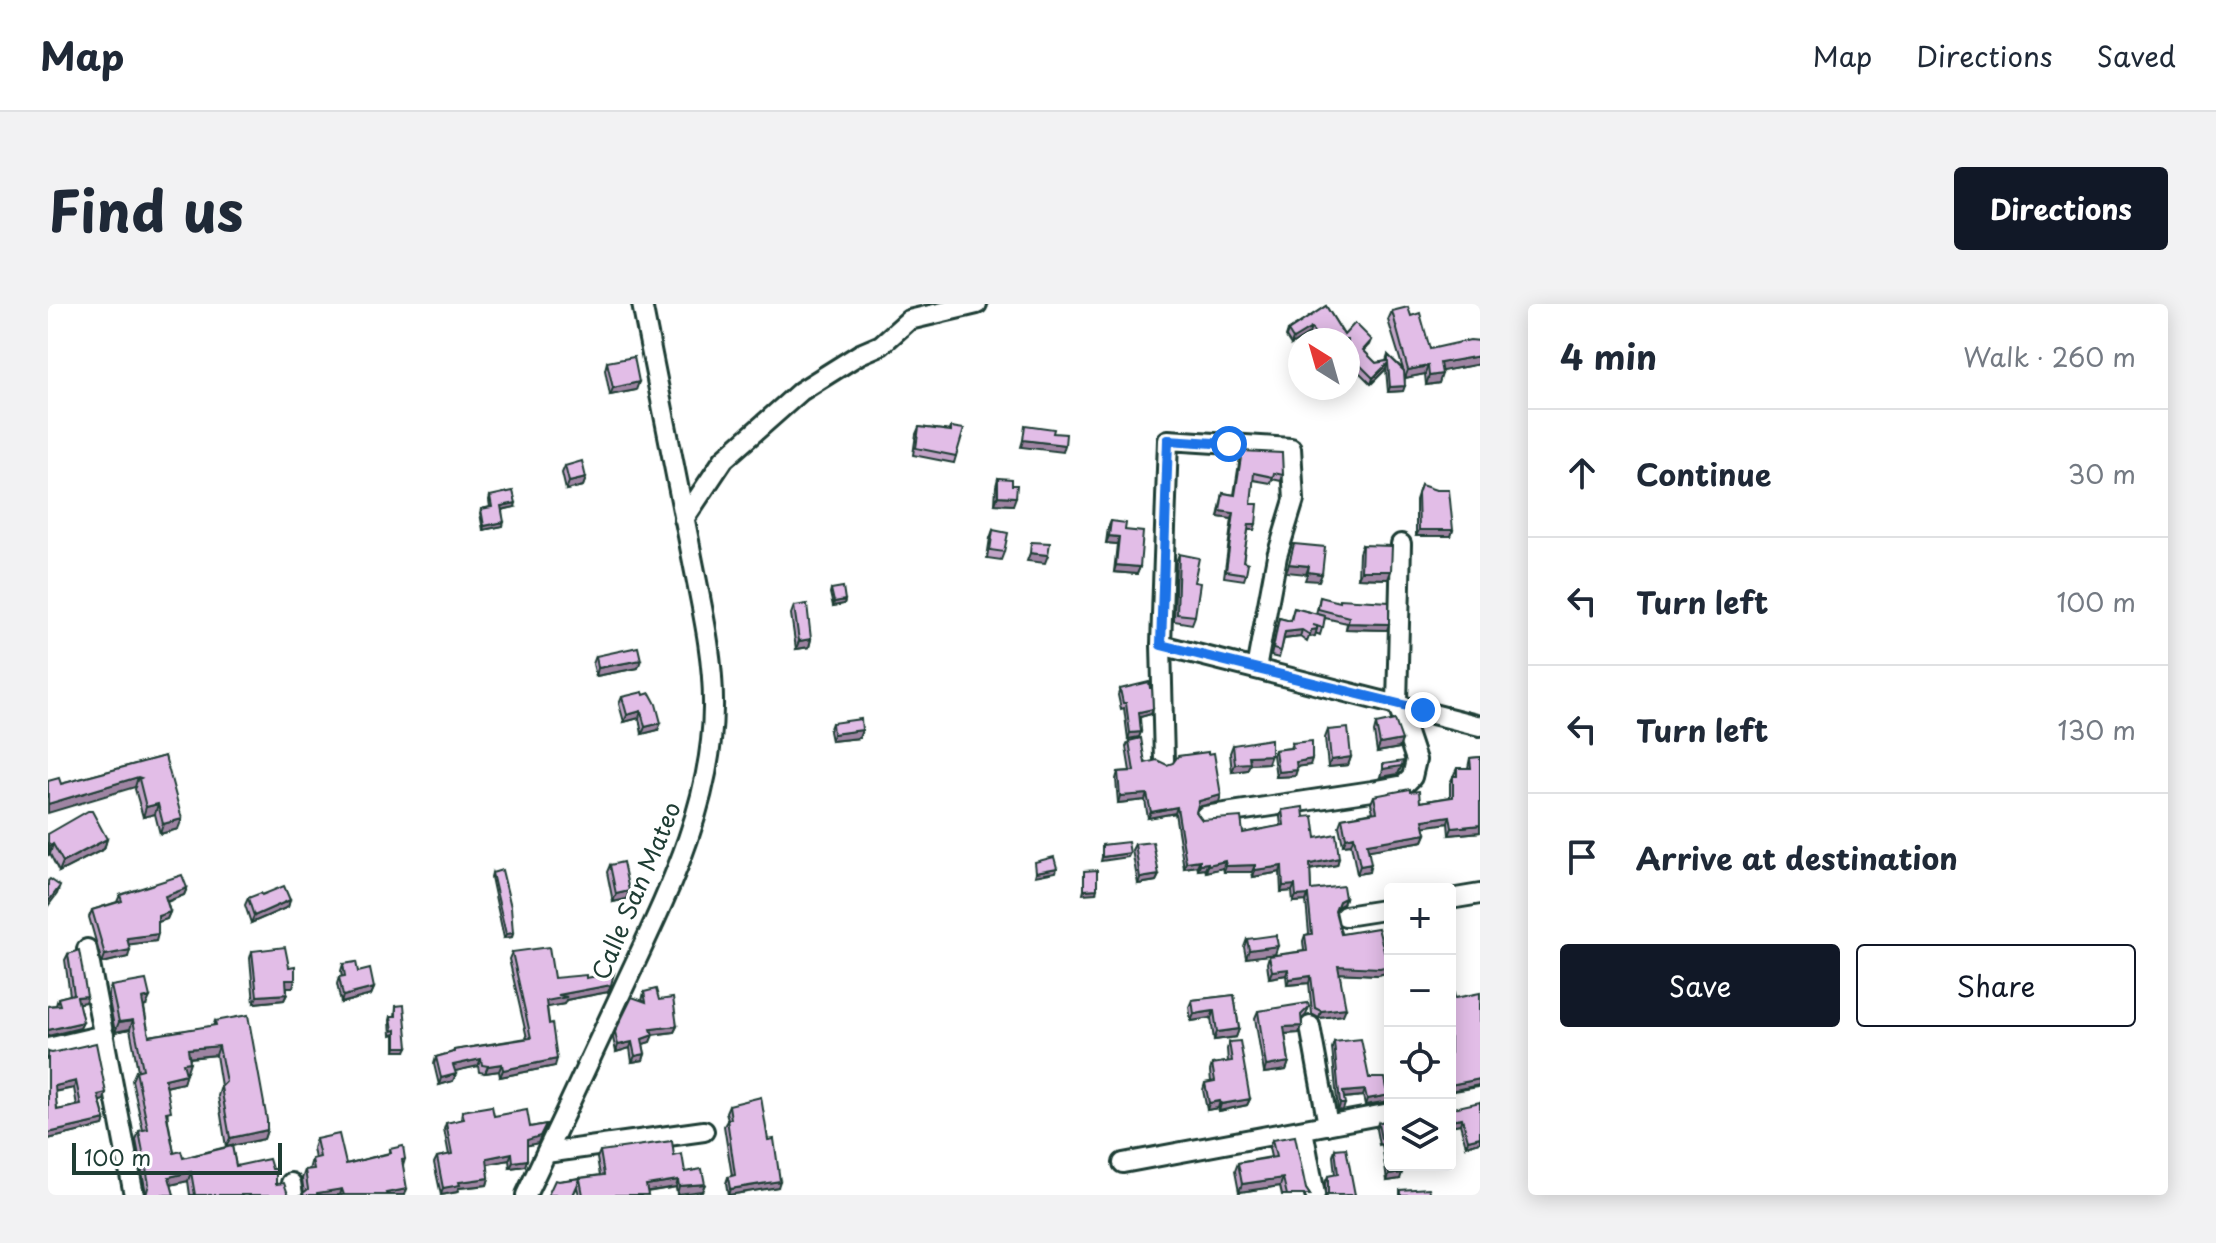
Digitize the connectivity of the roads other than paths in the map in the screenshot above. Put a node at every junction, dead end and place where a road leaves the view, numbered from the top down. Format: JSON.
{"nodes":[{"id":1,"x":642,"y":304,"type":"edge"},
{"id":2,"x":977,"y":304,"type":"edge"},
{"id":3,"x":684,"y":519,"type":"junction"},
{"id":4,"x":1401,"y":544,"type":"dead end"},
{"id":5,"x":1161,"y":645,"type":"junction"},
{"id":6,"x":1256,"y":669,"type":"junction"},
{"id":7,"x":1397,"y":703,"type":"junction"},
{"id":8,"x":1480,"y":726,"type":"edge"},
{"id":9,"x":1164,"y":760,"type":"edge"},
{"id":10,"x":1205,"y":816,"type":"edge"},
{"id":11,"x":1480,"y":894,"type":"edge"},
{"id":12,"x":1456,"y":898,"type":"edge"},
{"id":13,"x":1384,"y":910,"type":"edge"},
{"id":14,"x":1345,"y":916,"type":"dead end"},
{"id":15,"x":87,"y":949,"type":"dead end"},
{"id":16,"x":1310,"y":1026,"type":"dead end"},
{"id":17,"x":104,"y":1035,"type":"junction"},
{"id":18,"x":48,"y":1048,"type":"edge"},
{"id":19,"x":1480,"y":1097,"type":"edge"},
{"id":20,"x":1456,"y":1101,"type":"edge"},
{"id":21,"x":1384,"y":1114,"type":"edge"},
{"id":22,"x":1328,"y":1125,"type":"junction"},
{"id":23,"x":1303,"y":1130,"type":"junction"},
{"id":24,"x":704,"y":1131,"type":"dead end"},
{"id":25,"x":546,"y":1153,"type":"junction"},
{"id":26,"x":1123,"y":1163,"type":"dead end"},
{"id":27,"x":134,"y":1195,"type":"edge"},
{"id":28,"x":526,"y":1195,"type":"edge"},
{"id":29,"x":1315,"y":1195,"type":"edge"}],
"edges":[{"from":1,"to":3,"type":"street","name":"Calle San Mateo"},
{"from":2,"to":3,"type":"street"},
{"from":3,"to":25,"type":"street","name":"Calle San Mateo"},
{"from":4,"to":7,"type":"street"},
{"from":5,"to":6,"type":"street"},
{"from":5,"to":6,"type":"street"},
{"from":5,"to":9,"type":"street"},
{"from":6,"to":7,"type":"street"},
{"from":7,"to":8,"type":"street"},
{"from":7,"to":10,"type":"street"},
{"from":11,"to":12,"type":"street"},
{"from":13,"to":14,"type":"street"},
{"from":15,"to":17,"type":"street"},
{"from":16,"to":22,"type":"street"},
{"from":17,"to":18,"type":"street"},
{"from":17,"to":27,"type":"street"},
{"from":19,"to":20,"type":"street"},
{"from":21,"to":22,"type":"street"},
{"from":22,"to":23,"type":"street"},
{"from":23,"to":26,"type":"street"},
{"from":23,"to":29,"type":"street"},
{"from":24,"to":25,"type":"street"},
{"from":25,"to":28,"type":"street","name":"Calle San Mateo"}]}
